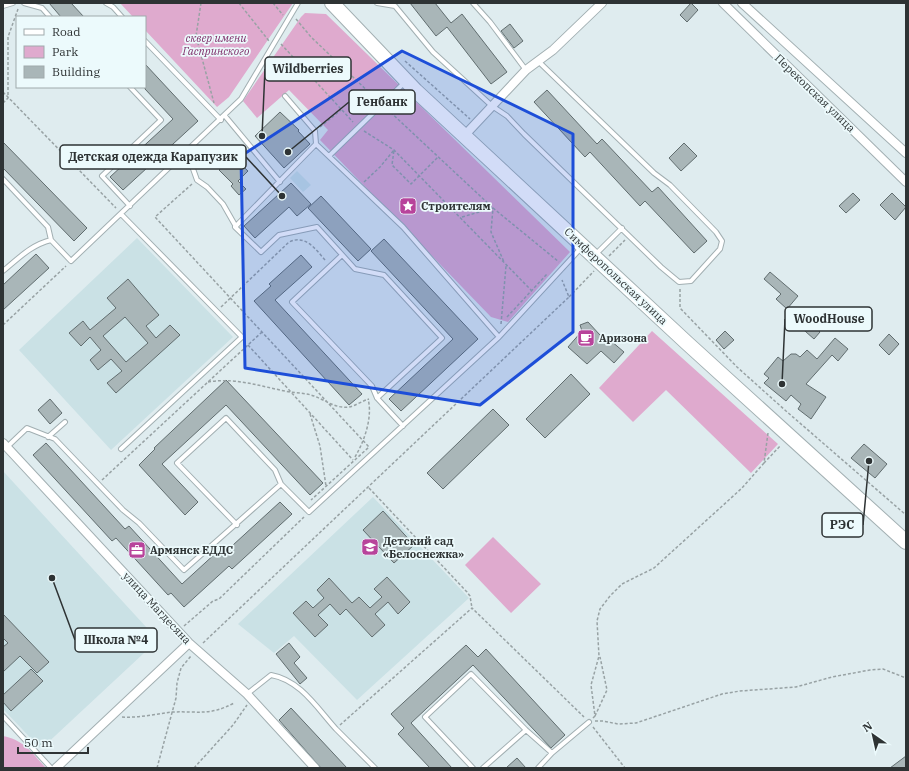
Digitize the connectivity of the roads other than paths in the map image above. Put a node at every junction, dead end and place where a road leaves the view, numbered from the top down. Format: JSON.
{"nodes":[{"id":1,"x":13,"y":3,"type":"edge"},
{"id":2,"x":24,"y":3,"type":"edge"},
{"id":3,"x":106,"y":3,"type":"edge"},
{"id":4,"x":298,"y":3,"type":"edge"},
{"id":5,"x":332,"y":3,"type":"edge"},
{"id":6,"x":378,"y":3,"type":"edge"},
{"id":7,"x":473,"y":3,"type":"edge"},
{"id":8,"x":602,"y":3,"type":"edge"},
{"id":9,"x":723,"y":3,"type":"edge"},
{"id":10,"x":742,"y":3,"type":"edge"},
{"id":11,"x":3,"y":6,"type":"edge"},
{"id":12,"x":49,"y":16,"type":"edge"},
{"id":13,"x":121,"y":16,"type":"edge"},
{"id":14,"x":146,"y":42,"type":"edge"},
{"id":15,"x":538,"y":61,"type":"junction"},
{"id":16,"x":526,"y":70,"type":"junction"},
{"id":17,"x":405,"y":81,"type":"junction"},
{"id":18,"x":131,"y":88,"type":"edge"},
{"id":19,"x":285,"y":96,"type":"dead end"},
{"id":20,"x":492,"y":106,"type":"junction"},
{"id":21,"x":224,"y":116,"type":"junction"},
{"id":22,"x":221,"y":120,"type":"junction"},
{"id":23,"x":464,"y":136,"type":"junction"},
{"id":24,"x":316,"y":144,"type":"junction"},
{"id":25,"x":187,"y":152,"type":"junction"},
{"id":26,"x":906,"y":153,"type":"edge"},
{"id":27,"x":329,"y":156,"type":"junction"},
{"id":28,"x":3,"y":179,"type":"edge"},
{"id":29,"x":280,"y":182,"type":"junction"},
{"id":30,"x":906,"y":182,"type":"edge"},
{"id":31,"x":130,"y":206,"type":"junction"},
{"id":32,"x":121,"y":214,"type":"junction"},
{"id":33,"x":235,"y":224,"type":"junction"},
{"id":34,"x":622,"y":228,"type":"junction"},
{"id":35,"x":51,"y":240,"type":"junction"},
{"id":36,"x":584,"y":245,"type":"junction"},
{"id":37,"x":342,"y":255,"type":"junction"},
{"id":38,"x":595,"y":255,"type":"junction"},
{"id":39,"x":3,"y":270,"type":"edge"},
{"id":40,"x":499,"y":337,"type":"junction"},
{"id":41,"x":377,"y":398,"type":"junction"},
{"id":42,"x":65,"y":422,"type":"dead end"},
{"id":43,"x":403,"y":426,"type":"junction"},
{"id":44,"x":48,"y":437,"type":"junction"},
{"id":45,"x":5,"y":445,"type":"edge"},
{"id":46,"x":121,"y":449,"type":"dead end"},
{"id":47,"x":281,"y":484,"type":"junction"},
{"id":48,"x":237,"y":525,"type":"junction"},
{"id":49,"x":906,"y":542,"type":"edge"},
{"id":50,"x":189,"y":643,"type":"junction"},
{"id":51,"x":249,"y":696,"type":"junction"},
{"id":52,"x":3,"y":716,"type":"edge"},
{"id":53,"x":589,"y":722,"type":"road end"},
{"id":54,"x":526,"y":730,"type":"junction"},
{"id":55,"x":552,"y":753,"type":"junction"},
{"id":56,"x":51,"y":768,"type":"edge"},
{"id":57,"x":56,"y":768,"type":"edge"},
{"id":58,"x":315,"y":768,"type":"edge"},
{"id":59,"x":375,"y":768,"type":"edge"},
{"id":60,"x":473,"y":768,"type":"edge"},
{"id":61,"x":483,"y":768,"type":"edge"},
{"id":62,"x":538,"y":768,"type":"edge"}],
"edges":[{"from":1,"to":11,"type":"lane"},
{"from":2,"to":12,"type":"lane"},
{"from":3,"to":13,"type":"lane"},
{"from":4,"to":21,"type":"lane"},
{"from":5,"to":17,"type":"highway","name":"Симферопольская улица"},
{"from":6,"to":20,"type":"lane"},
{"from":7,"to":16,"type":"lane"},
{"from":8,"to":15,"type":"street"},
{"from":9,"to":30,"type":"street","name":"Перекопская улица"},
{"from":10,"to":26,"type":"street","name":"Перекопская улица"},
{"from":14,"to":22,"type":"lane"},
{"from":15,"to":16,"type":"street"},
{"from":15,"to":34,"type":"lane"},
{"from":16,"to":20,"type":"street"},
{"from":17,"to":23,"type":"highway","name":"Симферопольская улица"},
{"from":17,"to":27,"type":"lane"},
{"from":18,"to":31,"type":"lane"},
{"from":19,"to":24,"type":"lane"},
{"from":20,"to":23,"type":"street"},
{"from":20,"to":34,"type":"lane"},
{"from":21,"to":22,"type":"lane"},
{"from":21,"to":29,"type":"lane"},
{"from":22,"to":25,"type":"lane"},
{"from":23,"to":36,"type":"highway","name":"Симферопольская улица"},
{"from":24,"to":27,"type":"lane"},
{"from":24,"to":29,"type":"lane"},
{"from":25,"to":31,"type":"lane"},
{"from":25,"to":33,"type":"lane"},
{"from":27,"to":40,"type":"lane"},
{"from":28,"to":35,"type":"lane"},
{"from":29,"to":33,"type":"lane"},
{"from":31,"to":32,"type":"lane"},
{"from":32,"to":35,"type":"lane"},
{"from":32,"to":46,"type":"lane"},
{"from":33,"to":37,"type":"lane"},
{"from":34,"to":38,"type":"lane"},
{"from":35,"to":39,"type":"lane"},
{"from":36,"to":38,"type":"highway","name":"Симферопольская улица"},
{"from":36,"to":40,"type":"lane"},
{"from":37,"to":41,"type":"lane"},
{"from":37,"to":41,"type":"lane"},
{"from":38,"to":49,"type":"highway","name":"Симферопольская улица"},
{"from":40,"to":43,"type":"lane"},
{"from":41,"to":43,"type":"lane"},
{"from":42,"to":44,"type":"lane"},
{"from":43,"to":47,"type":"lane"},
{"from":44,"to":45,"type":"lane"},
{"from":44,"to":48,"type":"lane"},
{"from":45,"to":50,"type":"street","name":"улица Магдесяна"},
{"from":47,"to":48,"type":"lane"},
{"from":47,"to":48,"type":"lane"},
{"from":50,"to":51,"type":"street","name":"улица Магдесяна"},
{"from":50,"to":57,"type":"street"},
{"from":51,"to":58,"type":"street","name":"улица Магдесяна"},
{"from":51,"to":59,"type":"lane"},
{"from":52,"to":56,"type":"lane"},
{"from":53,"to":55,"type":"lane"},
{"from":54,"to":55,"type":"lane"},
{"from":54,"to":60,"type":"lane"},
{"from":54,"to":61,"type":"lane"},
{"from":55,"to":62,"type":"lane"}]}
